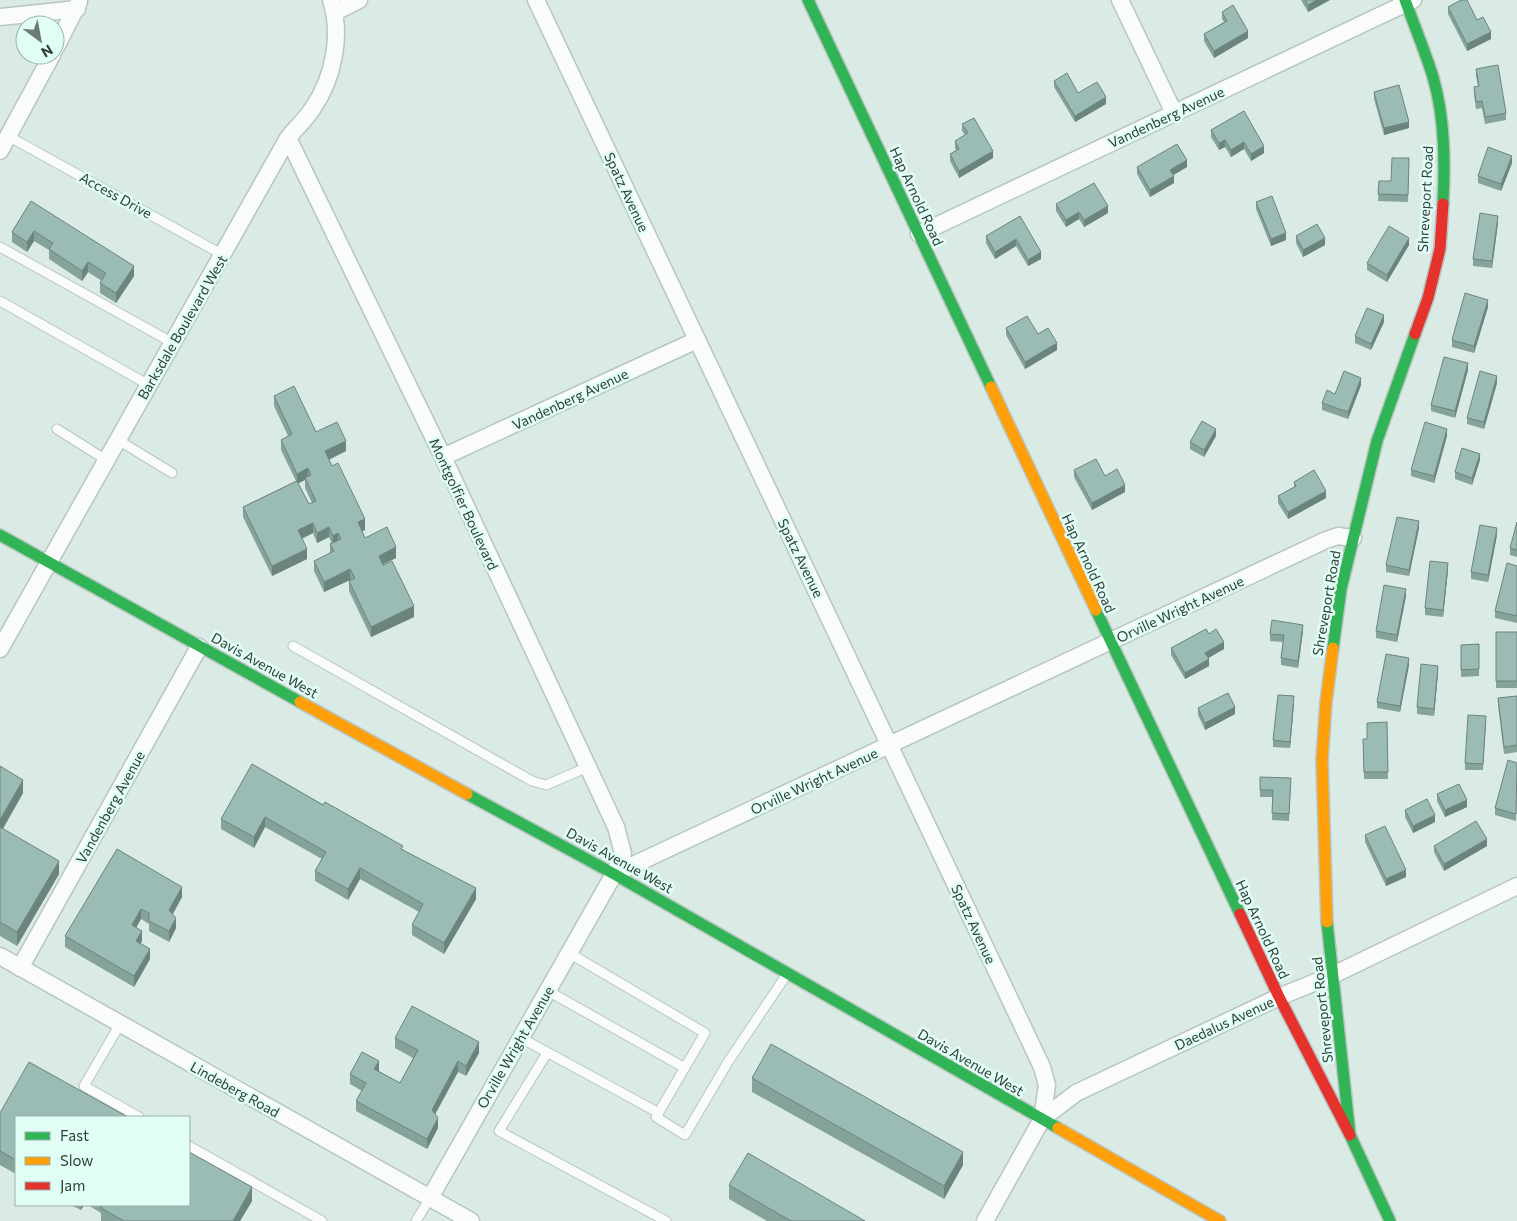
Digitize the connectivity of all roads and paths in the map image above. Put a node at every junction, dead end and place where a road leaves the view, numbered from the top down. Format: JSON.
{"nodes":[{"id":1,"x":359,"y":0,"type":"edge"},
{"id":2,"x":536,"y":0,"type":"edge"},
{"id":3,"x":808,"y":0,"type":"edge"},
{"id":4,"x":1120,"y":0,"type":"edge"},
{"id":5,"x":1408,"y":1,"type":"edge"},
{"id":6,"x":78,"y":5,"type":"edge"},
{"id":7,"x":333,"y":6,"type":"edge"},
{"id":8,"x":0,"y":18,"type":"edge"},
{"id":9,"x":65,"y":30,"type":"edge"},
{"id":10,"x":47,"y":65,"type":"edge"},
{"id":11,"x":1174,"y":113,"type":"junction"},
{"id":12,"x":8,"y":136,"type":"junction"},
{"id":13,"x":288,"y":138,"type":"junction"},
{"id":14,"x":0,"y":151,"type":"edge"},
{"id":15,"x":919,"y":234,"type":"junction"},
{"id":16,"x":0,"y":247,"type":"edge"},
{"id":17,"x":223,"y":254,"type":"junction"},
{"id":18,"x":0,"y":301,"type":"edge"},
{"id":19,"x":697,"y":340,"type":"junction"},
{"id":20,"x":173,"y":343,"type":"junction"},
{"id":21,"x":149,"y":385,"type":"junction"},
{"id":22,"x":57,"y":429,"type":"dead end"},
{"id":23,"x":118,"y":440,"type":"junction"},
{"id":24,"x":443,"y":457,"type":"junction"},
{"id":25,"x":106,"y":460,"type":"junction"},
{"id":26,"x":172,"y":473,"type":"dead end"},
{"id":27,"x":0,"y":535,"type":"edge"},
{"id":28,"x":1353,"y":538,"type":"junction"},
{"id":29,"x":48,"y":562,"type":"junction"},
{"id":30,"x":1110,"y":642,"type":"junction"},
{"id":31,"x":293,"y":646,"type":"dead end"},
{"id":32,"x":199,"y":647,"type":"junction"},
{"id":33,"x":0,"y":649,"type":"edge"},
{"id":34,"x":890,"y":745,"type":"junction"},
{"id":35,"x":588,"y":767,"type":"junction"},
{"id":36,"x":614,"y":874,"type":"junction"},
{"id":37,"x":1517,"y":886,"type":"edge"},
{"id":38,"x":569,"y":953,"type":"junction"},
{"id":39,"x":0,"y":956,"type":"edge"},
{"id":40,"x":20,"y":968,"type":"junction"},
{"id":41,"x":787,"y":973,"type":"junction"},
{"id":42,"x":1333,"y":975,"type":"junction"},
{"id":43,"x":548,"y":991,"type":"junction"},
{"id":44,"x":1278,"y":997,"type":"junction"},
{"id":45,"x":120,"y":1024,"type":"junction"},
{"id":46,"x":521,"y":1038,"type":"junction"},
{"id":47,"x":547,"y":1052,"type":"junction"},
{"id":48,"x":685,"y":1068,"type":"junction"},
{"id":49,"x":659,"y":1113,"type":"junction"},
{"id":50,"x":137,"y":1116,"type":"edge"},
{"id":51,"x":1042,"y":1120,"type":"junction"},
{"id":52,"x":1350,"y":1135,"type":"junction"},
{"id":53,"x":190,"y":1147,"type":"edge"},
{"id":54,"x":430,"y":1198,"type":"junction"},
{"id":55,"x":322,"y":1221,"type":"edge"},
{"id":56,"x":416,"y":1221,"type":"edge"},
{"id":57,"x":470,"y":1221,"type":"edge"},
{"id":58,"x":666,"y":1221,"type":"edge"},
{"id":59,"x":985,"y":1221,"type":"edge"},
{"id":60,"x":1220,"y":1221,"type":"edge"},
{"id":61,"x":1390,"y":1221,"type":"edge"}],
"edges":[{"from":1,"to":7,"type":"street"},
{"from":2,"to":19,"type":"street","name":"Spatz Avenue"},
{"from":3,"to":15,"type":"street","name":"Hap Arnold Road"},
{"from":4,"to":11,"type":"street"},
{"from":5,"to":11,"type":"street","name":"Vandenberg Avenue"},
{"from":5,"to":28,"type":"street","name":"Shreveport Road"},
{"from":6,"to":8,"type":"street"},
{"from":6,"to":9,"type":"street"},
{"from":7,"to":13,"type":"street","name":"Barksdale Boulevard West"},
{"from":10,"to":12,"type":"street"},
{"from":11,"to":15,"type":"street","name":"Vandenberg Avenue"},
{"from":12,"to":14,"type":"street"},
{"from":12,"to":17,"type":"lane","name":"Access Drive"},
{"from":13,"to":17,"type":"street","name":"Barksdale Boulevard West"},
{"from":13,"to":24,"type":"street","name":"Montgolfier Boulevard"},
{"from":15,"to":30,"type":"street","name":"Hap Arnold Road"},
{"from":16,"to":20,"type":"lane"},
{"from":17,"to":20,"type":"street","name":"Barksdale Boulevard West"},
{"from":18,"to":21,"type":"lane"},
{"from":19,"to":24,"type":"street","name":"Vandenberg Avenue"},
{"from":19,"to":34,"type":"street","name":"Spatz Avenue"},
{"from":20,"to":21,"type":"street","name":"Barksdale Boulevard West"},
{"from":21,"to":23,"type":"street","name":"Barksdale Boulevard West"},
{"from":22,"to":25,"type":"lane"},
{"from":23,"to":25,"type":"street","name":"Barksdale Boulevard West"},
{"from":23,"to":26,"type":"lane"},
{"from":24,"to":35,"type":"street","name":"Montgolfier Boulevard"},
{"from":25,"to":29,"type":"street","name":"Barksdale Boulevard West"},
{"from":27,"to":29,"type":"street","name":"Davis Avenue West"},
{"from":28,"to":30,"type":"street","name":"Orville Wright Avenue"},
{"from":28,"to":42,"type":"street","name":"Shreveport Road"},
{"from":29,"to":32,"type":"street","name":"Davis Avenue West"},
{"from":29,"to":33,"type":"street","name":"Barksdale Boulevard West"},
{"from":30,"to":34,"type":"street","name":"Orville Wright Avenue"},
{"from":30,"to":44,"type":"street","name":"Hap Arnold Road"},
{"from":31,"to":35,"type":"lane"},
{"from":32,"to":36,"type":"street","name":"Davis Avenue West"},
{"from":32,"to":40,"type":"street","name":"Vandenberg Avenue"},
{"from":34,"to":36,"type":"street","name":"Orville Wright Avenue"},
{"from":34,"to":51,"type":"street","name":"Spatz Avenue"},
{"from":35,"to":36,"type":"street","name":"Montgolfier Boulevard"},
{"from":36,"to":38,"type":"street","name":"Orville Wright Avenue"},
{"from":36,"to":41,"type":"street","name":"Davis Avenue West"},
{"from":37,"to":42,"type":"street","name":"Daedalus Avenue"},
{"from":38,"to":43,"type":"street","name":"Orville Wright Avenue"},
{"from":38,"to":48,"type":"lane"},
{"from":39,"to":40,"type":"street","name":"Lindeberg Road"},
{"from":40,"to":45,"type":"street","name":"Lindeberg Road"},
{"from":41,"to":49,"type":"lane"},
{"from":41,"to":51,"type":"street","name":"Davis Avenue West"},
{"from":42,"to":44,"type":"street","name":"Daedalus Avenue"},
{"from":42,"to":52,"type":"street","name":"Shreveport Road"},
{"from":43,"to":46,"type":"street","name":"Orville Wright Avenue"},
{"from":43,"to":48,"type":"lane"},
{"from":44,"to":51,"type":"street","name":"Daedalus Avenue"},
{"from":44,"to":52,"type":"street","name":"Hap Arnold Road"},
{"from":45,"to":50,"type":"lane"},
{"from":45,"to":54,"type":"street","name":"Lindeberg Road"},
{"from":46,"to":47,"type":"lane"},
{"from":46,"to":54,"type":"street","name":"Orville Wright Avenue"},
{"from":47,"to":49,"type":"lane"},
{"from":47,"to":58,"type":"lane"},
{"from":48,"to":49,"type":"lane"},
{"from":51,"to":59,"type":"street","name":"Daedalus Avenue"},
{"from":51,"to":60,"type":"street","name":"Davis Avenue West"},
{"from":52,"to":61,"type":"street","name":"Shreveport Road"},
{"from":53,"to":55,"type":"lane"},
{"from":54,"to":56,"type":"lane"},
{"from":54,"to":57,"type":"street","name":"Lindeberg Road"}]}
